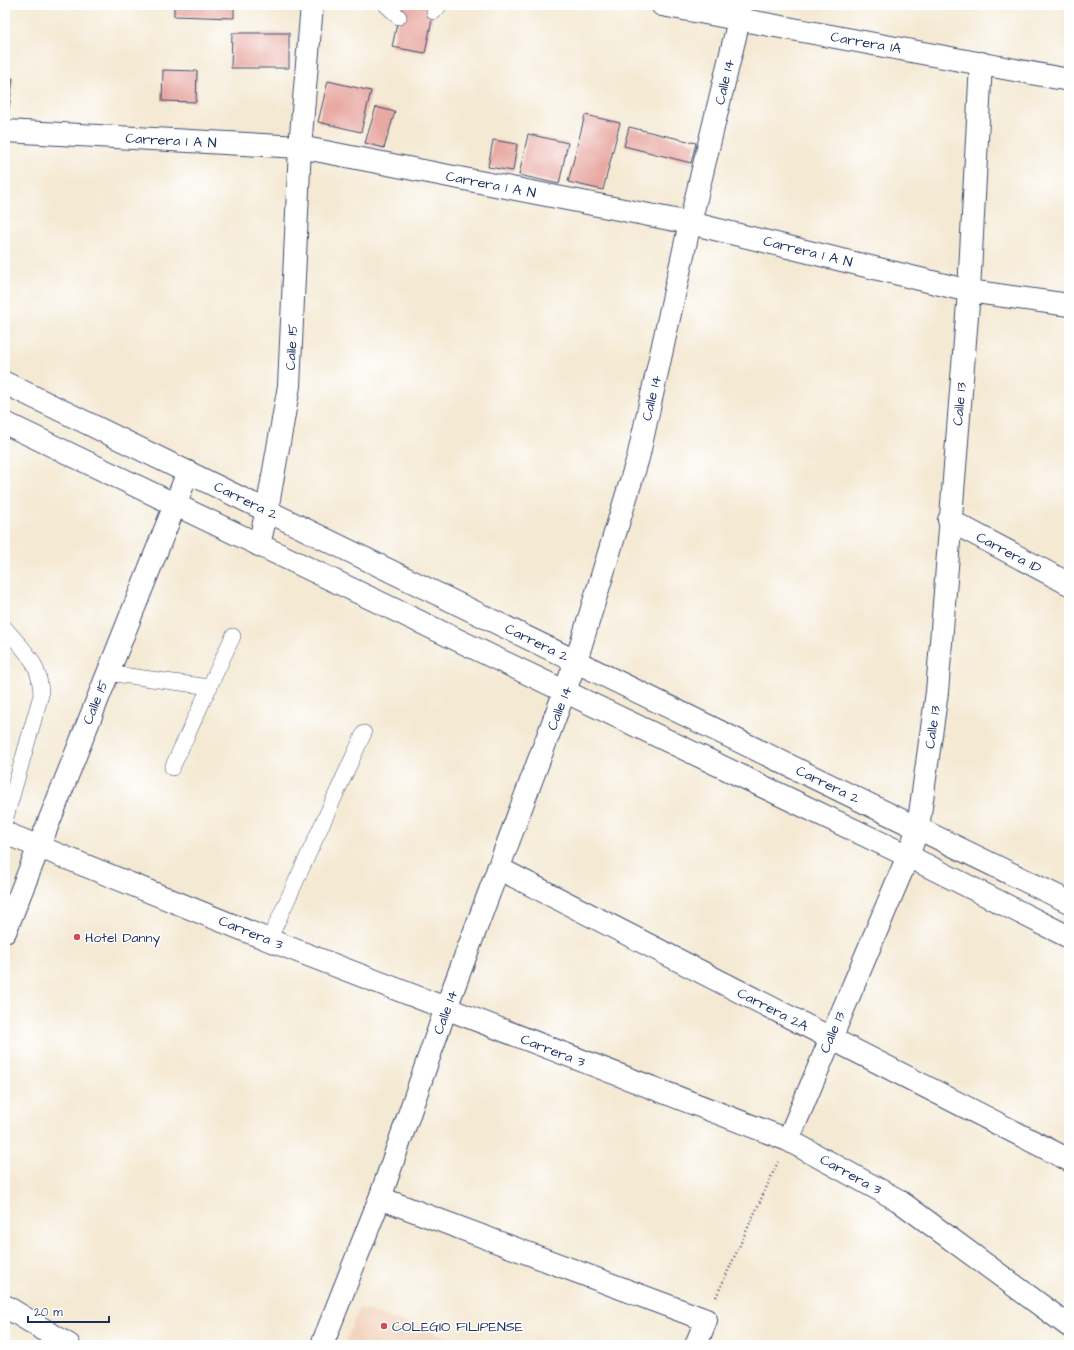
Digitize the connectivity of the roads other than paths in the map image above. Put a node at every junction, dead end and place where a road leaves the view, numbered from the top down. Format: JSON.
{"nodes":[{"id":1,"x":312,"y":5,"type":"edge"},
{"id":2,"x":386,"y":5,"type":"edge"},
{"id":3,"x":662,"y":5,"type":"edge"},
{"id":4,"x":739,"y":12,"type":"edge"},
{"id":5,"x":399,"y":17,"type":"dead end"},
{"id":6,"x":981,"y":63,"type":"junction"},
{"id":7,"x":1069,"y":80,"type":"edge"},
{"id":8,"x":5,"y":131,"type":"edge"},
{"id":9,"x":300,"y":147,"type":"junction"},
{"id":10,"x":690,"y":223,"type":"junction"},
{"id":11,"x":969,"y":291,"type":"junction"},
{"id":12,"x":1069,"y":305,"type":"edge"},
{"id":13,"x":5,"y":383,"type":"edge"},
{"id":14,"x":5,"y":423,"type":"edge"},
{"id":15,"x":188,"y":472,"type":"junction"},
{"id":16,"x":174,"y":504,"type":"junction"},
{"id":17,"x":267,"y":510,"type":"junction"},
{"id":18,"x":950,"y":520,"type":"junction"},
{"id":19,"x":259,"y":545,"type":"junction"},
{"id":20,"x":1069,"y":584,"type":"edge"},
{"id":21,"x":5,"y":628,"type":"edge"},
{"id":22,"x":233,"y":636,"type":"dead end"},
{"id":23,"x":576,"y":661,"type":"junction"},
{"id":24,"x":107,"y":673,"type":"junction"},
{"id":25,"x":210,"y":687,"type":"junction"},
{"id":26,"x":565,"y":691,"type":"junction"},
{"id":27,"x":364,"y":733,"type":"dead end"},
{"id":28,"x":172,"y":768,"type":"dead end"},
{"id":29,"x":5,"y":821,"type":"edge"},
{"id":30,"x":918,"y":828,"type":"junction"},
{"id":31,"x":5,"y":833,"type":"edge"},
{"id":32,"x":38,"y":846,"type":"junction"},
{"id":33,"x":908,"y":856,"type":"junction"},
{"id":34,"x":498,"y":868,"type":"junction"},
{"id":35,"x":1069,"y":902,"type":"edge"},
{"id":36,"x":5,"y":932,"type":"edge"},
{"id":37,"x":1069,"y":937,"type":"edge"},
{"id":38,"x":270,"y":940,"type":"junction"},
{"id":39,"x":446,"y":1008,"type":"junction"},
{"id":40,"x":830,"y":1038,"type":"junction"},
{"id":41,"x":788,"y":1140,"type":"junction"},
{"id":42,"x":1069,"y":1160,"type":"edge"},
{"id":43,"x":380,"y":1198,"type":"junction"},
{"id":44,"x":5,"y":1306,"type":"edge"},
{"id":45,"x":1069,"y":1326,"type":"edge"},
{"id":46,"x":69,"y":1345,"type":"edge"},
{"id":47,"x":322,"y":1345,"type":"edge"},
{"id":48,"x":696,"y":1345,"type":"edge"}],
"edges":[{"from":1,"to":9,"type":"street","name":"Calle 15"},
{"from":2,"to":5,"type":"lane"},
{"from":3,"to":4,"type":"street","name":"Carrera 1A"},
{"from":4,"to":6,"type":"street","name":"Carrera 1A"},
{"from":4,"to":10,"type":"street","name":"Calle 14"},
{"from":6,"to":7,"type":"street","name":"Carrera 1A"},
{"from":6,"to":11,"type":"street","name":"Calle 13"},
{"from":8,"to":9,"type":"street","name":"Carrera 1 A N"},
{"from":9,"to":10,"type":"street","name":"Carrera 1 A N"},
{"from":9,"to":17,"type":"street","name":"Calle 15"},
{"from":10,"to":11,"type":"street","name":"Carrera 1 A N"},
{"from":10,"to":23,"type":"street","name":"Calle 14"},
{"from":11,"to":12,"type":"street","name":"Carrera 1 A N"},
{"from":11,"to":18,"type":"street","name":"Calle 13"},
{"from":13,"to":15,"type":"street","name":"Carrera 2"},
{"from":14,"to":16,"type":"street"},
{"from":15,"to":16,"type":"street","name":"Calle 15"},
{"from":15,"to":17,"type":"street","name":"Carrera 2"},
{"from":16,"to":19,"type":"street"},
{"from":16,"to":24,"type":"street","name":"Calle 15"},
{"from":17,"to":19,"type":"street","name":"Calle 15"},
{"from":17,"to":23,"type":"street","name":"Carrera 2"},
{"from":18,"to":20,"type":"street","name":"Carrera 1D"},
{"from":18,"to":30,"type":"street","name":"Calle 13"},
{"from":19,"to":26,"type":"street"},
{"from":21,"to":29,"type":"lane"},
{"from":22,"to":25,"type":"lane"},
{"from":23,"to":26,"type":"street","name":"Calle 14"},
{"from":23,"to":30,"type":"street","name":"Carrera 2"},
{"from":24,"to":25,"type":"lane"},
{"from":24,"to":32,"type":"street","name":"Calle 15"},
{"from":25,"to":28,"type":"lane"},
{"from":26,"to":33,"type":"street"},
{"from":26,"to":34,"type":"street","name":"Calle 14"},
{"from":27,"to":38,"type":"lane"},
{"from":30,"to":33,"type":"street","name":"Calle 13"},
{"from":30,"to":35,"type":"street","name":"Carrera 2"},
{"from":31,"to":32,"type":"street","name":"Carrera 3"},
{"from":32,"to":36,"type":"street","name":"Calle 15"},
{"from":32,"to":38,"type":"street","name":"Carrera 3"},
{"from":33,"to":37,"type":"street"},
{"from":33,"to":40,"type":"street","name":"Calle 13"},
{"from":34,"to":39,"type":"street","name":"Calle 14"},
{"from":34,"to":40,"type":"street","name":"Carrera 2A"},
{"from":38,"to":39,"type":"street","name":"Carrera 3"},
{"from":39,"to":41,"type":"street","name":"Carrera 3"},
{"from":39,"to":43,"type":"street","name":"Calle 14"},
{"from":40,"to":41,"type":"street","name":"Calle 13"},
{"from":40,"to":42,"type":"street","name":"Carrera 2A"},
{"from":41,"to":45,"type":"street","name":"Carrera 3"},
{"from":43,"to":47,"type":"street","name":"Calle 14"},
{"from":43,"to":48,"type":"street"},
{"from":44,"to":46,"type":"street"}]}
